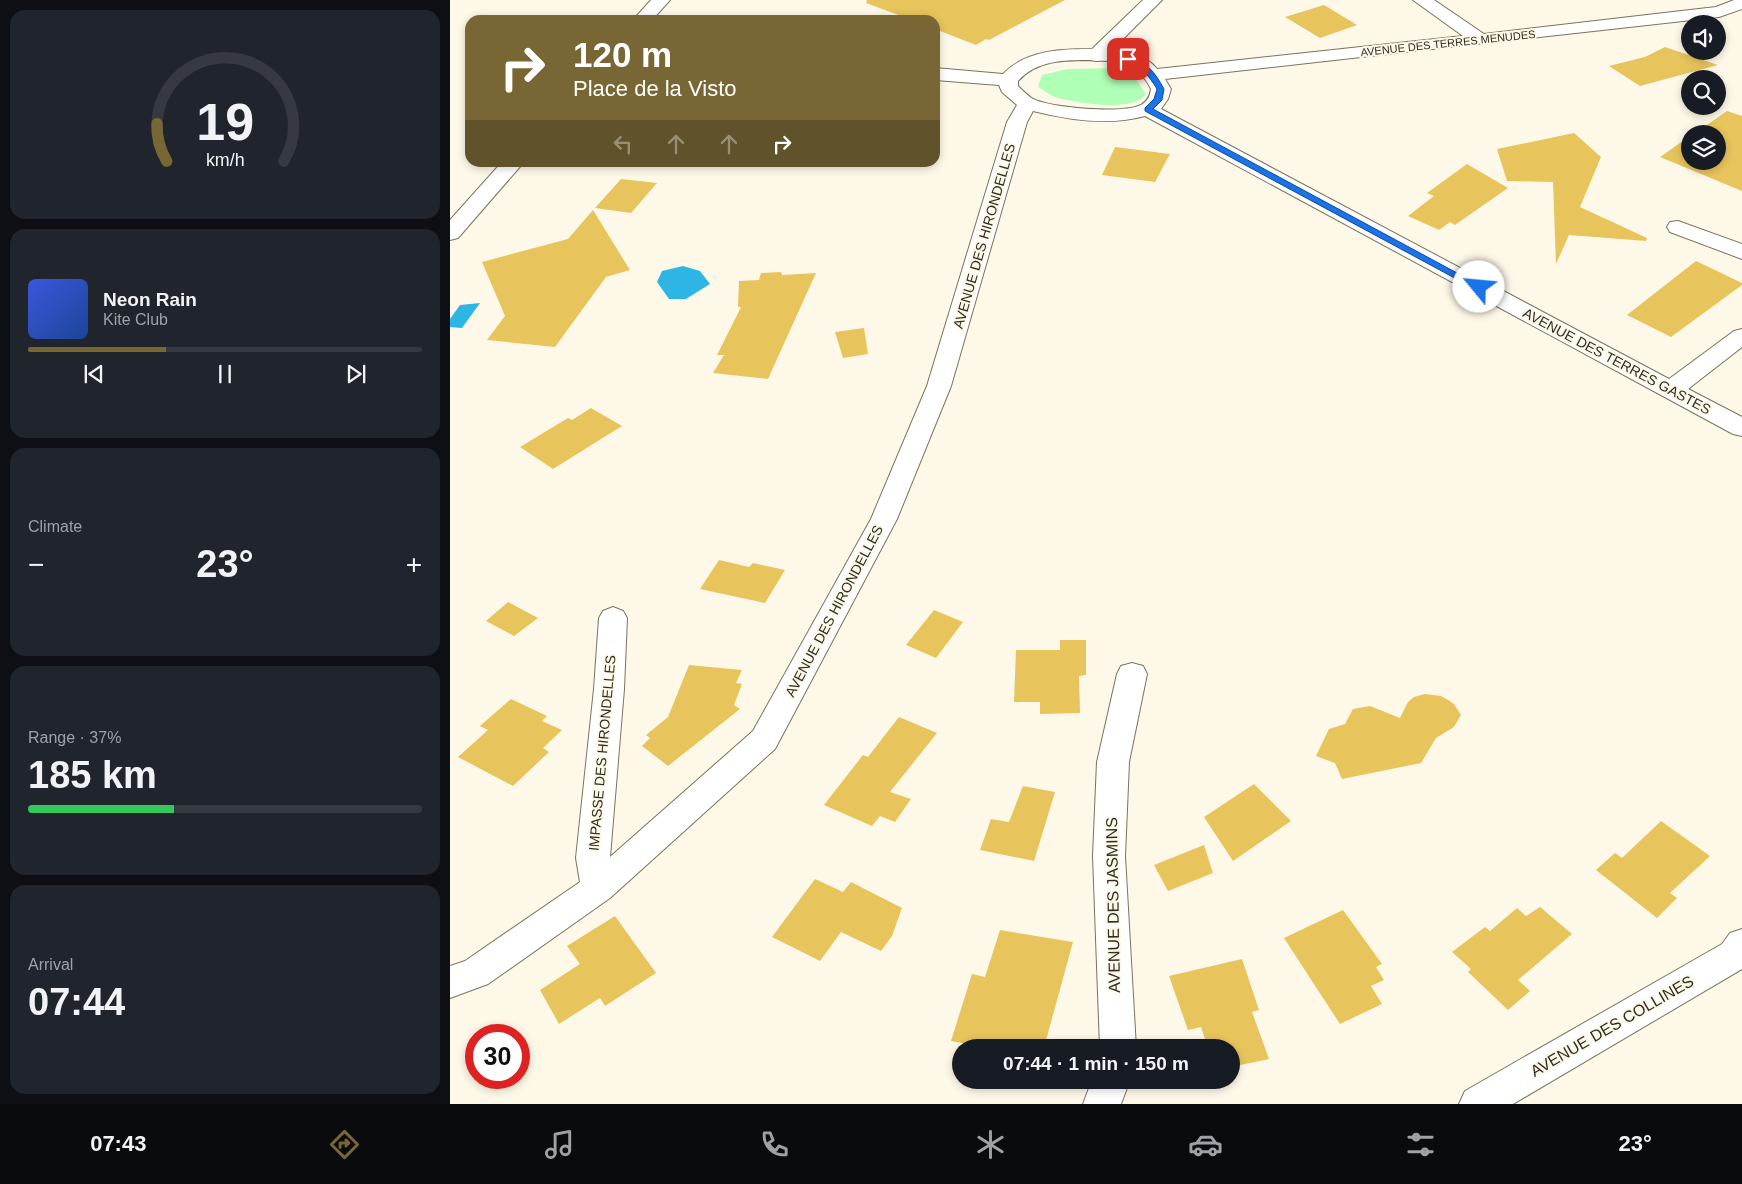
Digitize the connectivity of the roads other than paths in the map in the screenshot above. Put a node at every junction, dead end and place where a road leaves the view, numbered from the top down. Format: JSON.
{"nodes":[{"id":1,"x":660,"y":0,"type":"edge"},
{"id":2,"x":1152,"y":0,"type":"edge"},
{"id":3,"x":1422,"y":0,"type":"edge"},
{"id":4,"x":1742,"y":3,"type":"edge"},
{"id":5,"x":646,"y":15,"type":"edge"},
{"id":6,"x":1480,"y":40,"type":"junction"},
{"id":7,"x":1096,"y":56,"type":"junction"},
{"id":8,"x":940,"y":74,"type":"edge"},
{"id":9,"x":1153,"y":76,"type":"junction"},
{"id":10,"x":1008,"y":80,"type":"junction"},
{"id":11,"x":1028,"y":104,"type":"junction"},
{"id":12,"x":1148,"y":110,"type":"junction"},
{"id":13,"x":510,"y":167,"type":"edge"},
{"id":14,"x":1678,"y":227,"type":"dead end"},
{"id":15,"x":450,"y":234,"type":"edge"},
{"id":16,"x":1742,"y":252,"type":"edge"},
{"id":17,"x":1742,"y":336,"type":"edge"},
{"id":18,"x":1670,"y":390,"type":"junction"},
{"id":19,"x":1742,"y":428,"type":"edge"},
{"id":20,"x":613,"y":618,"type":"dead end"},
{"id":21,"x":1132,"y":674,"type":"dead end"},
{"id":22,"x":598,"y":888,"type":"junction"},
{"id":23,"x":1742,"y":944,"type":"edge"},
{"id":24,"x":450,"y":982,"type":"edge"},
{"id":25,"x":1118,"y":1039,"type":"edge"},
{"id":26,"x":1107,"y":1089,"type":"edge"},
{"id":27,"x":1102,"y":1104,"type":"edge"},
{"id":28,"x":1478,"y":1104,"type":"edge"}],
"edges":[{"from":1,"to":5,"type":"street"},
{"from":2,"to":7,"type":"street"},
{"from":3,"to":6,"type":"street"},
{"from":4,"to":6,"type":"street","name":"AVENUE DES TERRES MENUDES"},
{"from":6,"to":9,"type":"street","name":"AVENUE DES TERRES MENUDES"},
{"from":7,"to":9,"type":"street"},
{"from":7,"to":10,"type":"street"},
{"from":8,"to":10,"type":"street"},
{"from":9,"to":12,"type":"street"},
{"from":10,"to":11,"type":"street"},
{"from":11,"to":12,"type":"street"},
{"from":11,"to":22,"type":"street","name":"AVENUE DES HIRONDELLES"},
{"from":12,"to":18,"type":"street","name":"AVENUE DES TERRES GASTES"},
{"from":13,"to":15,"type":"street"},
{"from":14,"to":16,"type":"street"},
{"from":17,"to":18,"type":"street"},
{"from":18,"to":19,"type":"street","name":"AVENUE DES TERRES GASTES"},
{"from":20,"to":22,"type":"street","name":"IMPASSE DES HIRONDELLES"},
{"from":21,"to":25,"type":"street","name":"AVENUE DES JASMINS"},
{"from":22,"to":24,"type":"street","name":"AVENUE DES HIRONDELLES"},
{"from":23,"to":28,"type":"street","name":"AVENUE DES COLLINES"},
{"from":26,"to":27,"type":"street"}]}
